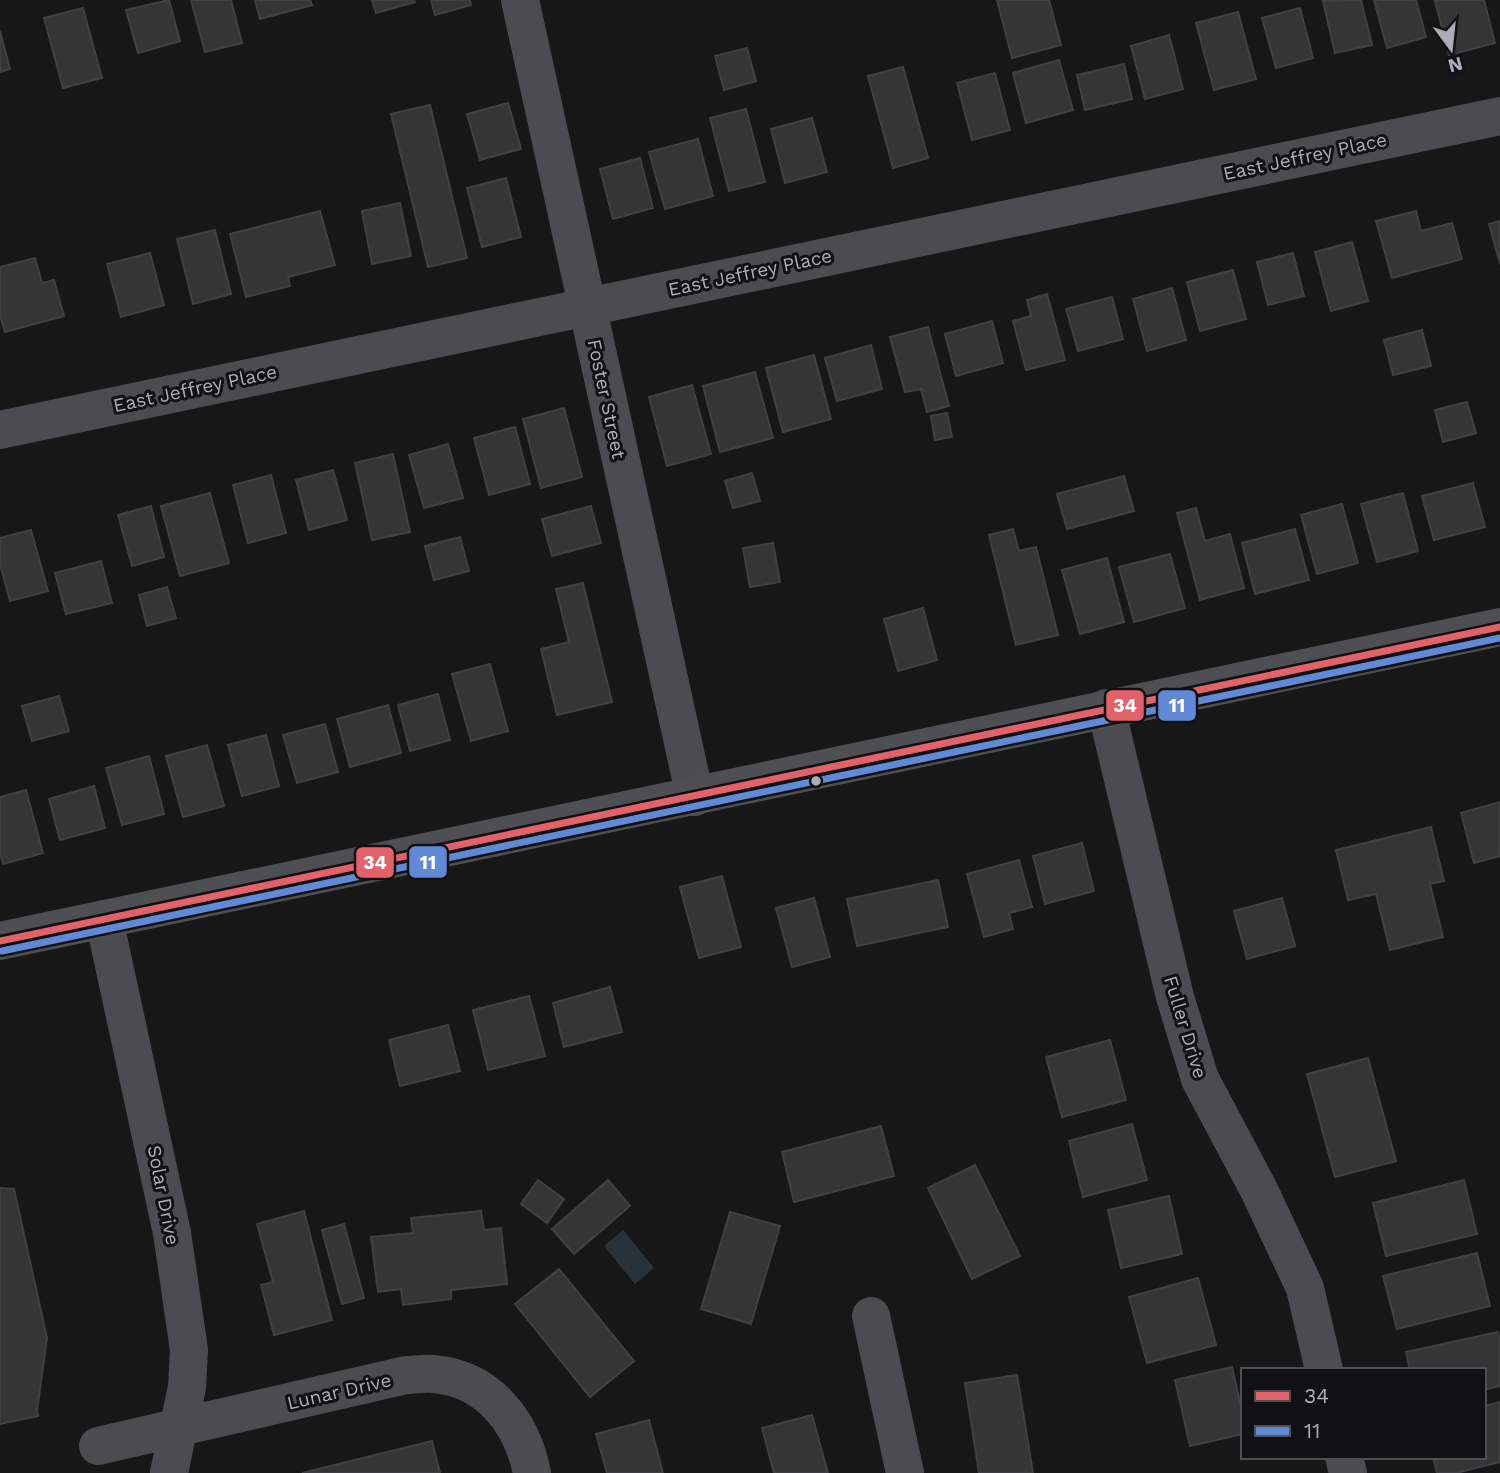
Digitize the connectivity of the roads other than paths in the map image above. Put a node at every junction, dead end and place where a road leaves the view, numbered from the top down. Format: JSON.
{"nodes":[{"id":1,"x":520,"y":0,"type":"edge"},
{"id":2,"x":1500,"y":116,"type":"edge"},
{"id":3,"x":586,"y":306,"type":"junction"},
{"id":4,"x":0,"y":430,"type":"edge"},
{"id":5,"x":1500,"y":627,"type":"edge"},
{"id":6,"x":1105,"y":708,"type":"junction"},
{"id":7,"x":695,"y":797,"type":"junction"},
{"id":8,"x":104,"y":919,"type":"junction"},
{"id":9,"x":0,"y":941,"type":"edge"},
{"id":10,"x":871,"y":1316,"type":"dead end"},
{"id":11,"x":1324,"y":1368,"type":"edge"},
{"id":12,"x":179,"y":1427,"type":"junction"},
{"id":13,"x":98,"y":1446,"type":"dead end"},
{"id":14,"x":169,"y":1473,"type":"edge"},
{"id":15,"x":533,"y":1473,"type":"edge"},
{"id":16,"x":905,"y":1473,"type":"edge"}],
"edges":[{"from":1,"to":3,"type":"street","name":"Foster Street"},
{"from":2,"to":3,"type":"street","name":"East Jeffrey Place"},
{"from":3,"to":4,"type":"street","name":"East Jeffrey Place"},
{"from":3,"to":7,"type":"street","name":"Foster Street"},
{"from":5,"to":6,"type":"main road"},
{"from":6,"to":7,"type":"main road"},
{"from":6,"to":11,"type":"street","name":"Fuller Drive"},
{"from":7,"to":8,"type":"main road"},
{"from":8,"to":9,"type":"main road"},
{"from":8,"to":12,"type":"street","name":"Solar Drive"},
{"from":10,"to":16,"type":"street"},
{"from":12,"to":13,"type":"street","name":"Lunar Drive"},
{"from":12,"to":14,"type":"street","name":"Solar Drive"},
{"from":12,"to":15,"type":"street","name":"Lunar Drive"}]}
